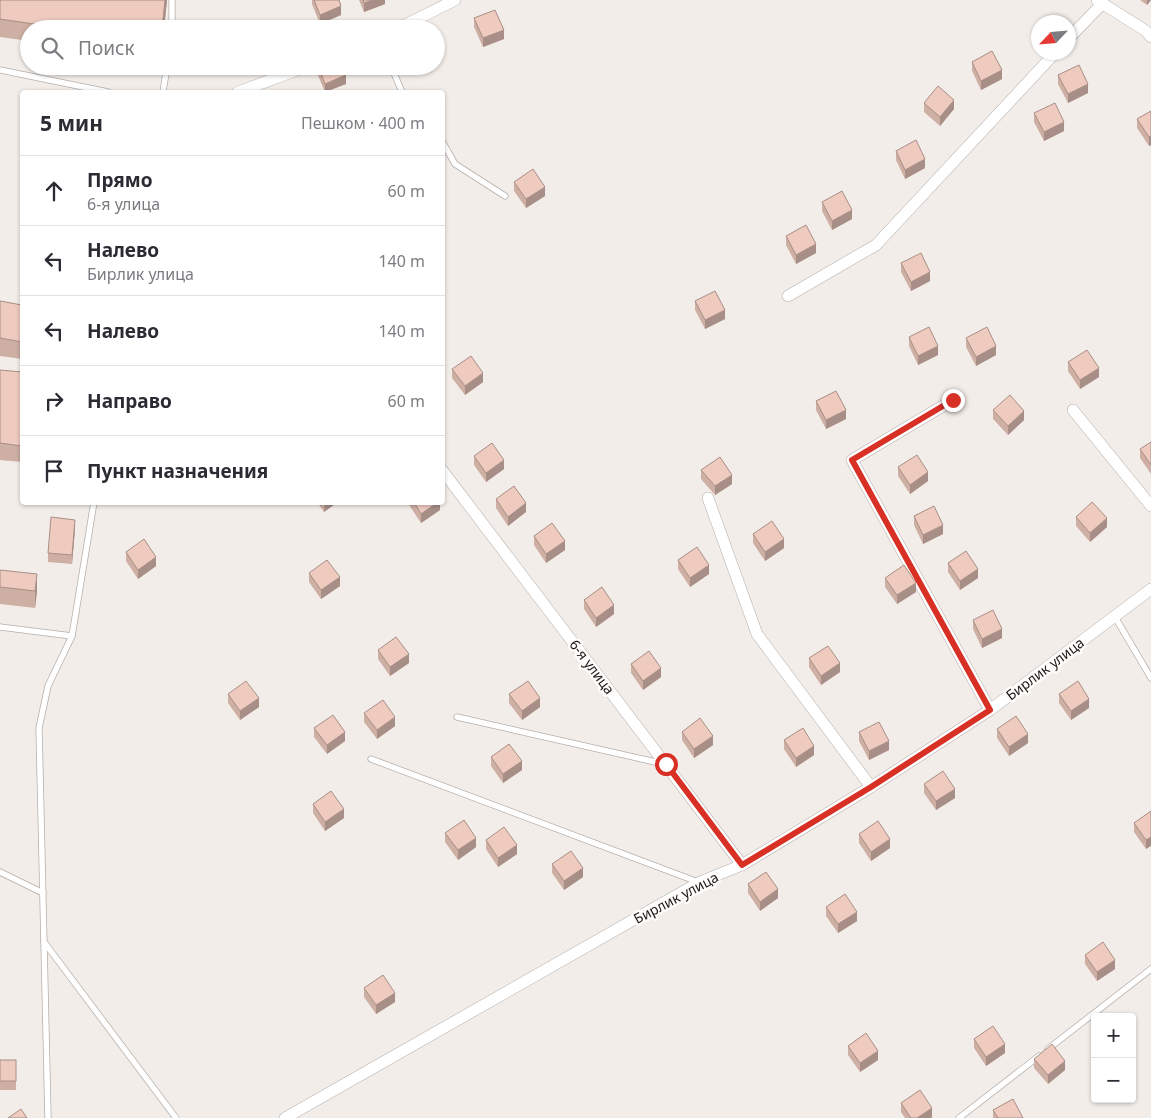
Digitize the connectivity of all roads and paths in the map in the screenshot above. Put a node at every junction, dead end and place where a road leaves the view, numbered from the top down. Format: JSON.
{"nodes":[{"id":1,"x":172,"y":0,"type":"edge"},
{"id":2,"x":455,"y":0,"type":"edge"},
{"id":3,"x":1100,"y":1,"type":"edge"},
{"id":4,"x":172,"y":20,"type":"edge"},
{"id":5,"x":415,"y":20,"type":"edge"},
{"id":6,"x":1076,"y":30,"type":"edge"},
{"id":7,"x":1151,"y":37,"type":"edge"},
{"id":8,"x":1049,"y":60,"type":"edge"},
{"id":9,"x":0,"y":70,"type":"edge"},
{"id":10,"x":20,"y":74,"type":"edge"},
{"id":11,"x":25,"y":75,"type":"edge"},
{"id":12,"x":166,"y":75,"type":"edge"},
{"id":13,"x":284,"y":75,"type":"edge"},
{"id":14,"x":395,"y":75,"type":"edge"},
{"id":15,"x":98,"y":90,"type":"edge"},
{"id":16,"x":164,"y":90,"type":"edge"},
{"id":17,"x":243,"y":90,"type":"edge"},
{"id":18,"x":401,"y":90,"type":"edge"},
{"id":19,"x":445,"y":146,"type":"edge"},
{"id":20,"x":505,"y":196,"type":"dead end"},
{"id":21,"x":788,"y":296,"type":"dead end"},
{"id":22,"x":953,"y":400,"type":"dead end"},
{"id":23,"x":1073,"y":410,"type":"dead end"},
{"id":24,"x":445,"y":474,"type":"edge"},
{"id":25,"x":708,"y":498,"type":"dead end"},
{"id":26,"x":94,"y":505,"type":"edge"},
{"id":27,"x":1151,"y":506,"type":"edge"},
{"id":28,"x":1151,"y":589,"type":"edge"},
{"id":29,"x":1115,"y":617,"type":"junction"},
{"id":30,"x":0,"y":627,"type":"edge"},
{"id":31,"x":72,"y":636,"type":"junction"},
{"id":32,"x":1151,"y":678,"type":"edge"},
{"id":33,"x":990,"y":710,"type":"junction"},
{"id":34,"x":457,"y":717,"type":"dead end"},
{"id":35,"x":371,"y":759,"type":"dead end"},
{"id":36,"x":666,"y":764,"type":"junction"},
{"id":37,"x":871,"y":787,"type":"junction"},
{"id":38,"x":742,"y":865,"type":"junction"},
{"id":39,"x":0,"y":872,"type":"edge"},
{"id":40,"x":700,"y":882,"type":"junction"},
{"id":41,"x":43,"y":893,"type":"junction"},
{"id":42,"x":44,"y":942,"type":"junction"},
{"id":43,"x":1151,"y":969,"type":"edge"},
{"id":44,"x":48,"y":1118,"type":"edge"},
{"id":45,"x":176,"y":1118,"type":"edge"},
{"id":46,"x":285,"y":1118,"type":"edge"},
{"id":47,"x":959,"y":1118,"type":"edge"}],
"edges":[{"from":1,"to":4,"type":"lane"},
{"from":2,"to":5,"type":"street"},
{"from":3,"to":6,"type":"street"},
{"from":3,"to":7,"type":"street"},
{"from":8,"to":21,"type":"street"},
{"from":9,"to":10,"type":"lane"},
{"from":11,"to":15,"type":"lane"},
{"from":12,"to":16,"type":"lane"},
{"from":13,"to":17,"type":"street"},
{"from":14,"to":18,"type":"lane"},
{"from":19,"to":20,"type":"lane"},
{"from":22,"to":33,"type":"street"},
{"from":23,"to":27,"type":"street"},
{"from":24,"to":36,"type":"street","name":"6-я улица"},
{"from":25,"to":37,"type":"street"},
{"from":26,"to":31,"type":"lane"},
{"from":28,"to":29,"type":"street","name":"Бирлик улица"},
{"from":29,"to":32,"type":"lane"},
{"from":29,"to":33,"type":"street","name":"Бирлик улица"},
{"from":30,"to":31,"type":"lane"},
{"from":31,"to":41,"type":"lane"},
{"from":33,"to":37,"type":"street","name":"Бирлик улица"},
{"from":34,"to":36,"type":"lane"},
{"from":35,"to":40,"type":"lane"},
{"from":36,"to":38,"type":"street","name":"6-я улица"},
{"from":37,"to":38,"type":"street","name":"Бирлик улица"},
{"from":38,"to":40,"type":"street","name":"Бирлик улица"},
{"from":39,"to":41,"type":"lane"},
{"from":40,"to":46,"type":"street","name":"Бирлик улица"},
{"from":41,"to":42,"type":"lane"},
{"from":42,"to":44,"type":"lane"},
{"from":42,"to":45,"type":"lane"},
{"from":43,"to":47,"type":"lane"}]}
